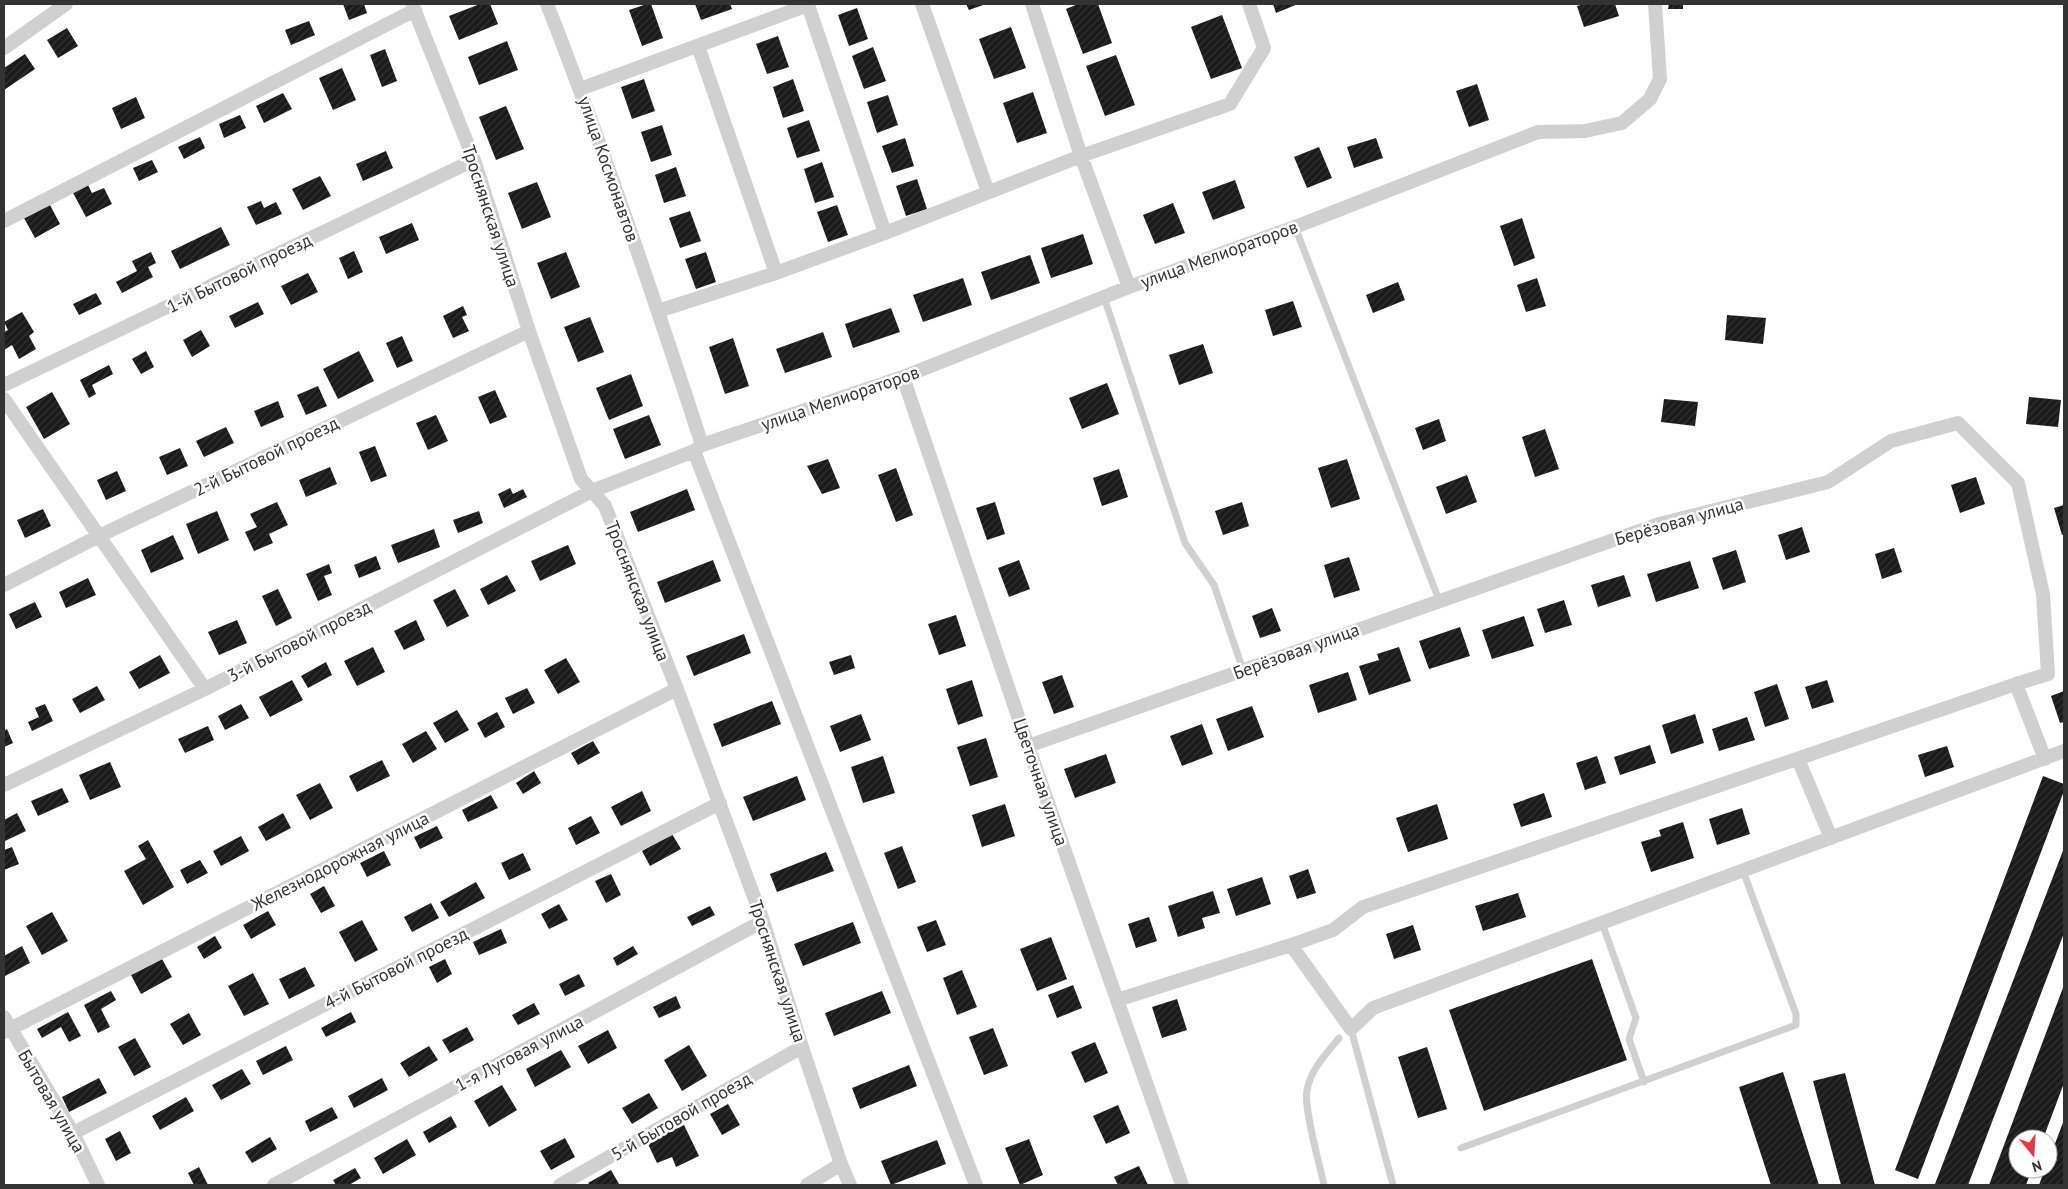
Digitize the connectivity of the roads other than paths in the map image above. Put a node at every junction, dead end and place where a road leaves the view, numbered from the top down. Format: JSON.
{"nodes":[{"id":1,"x":66,"y":4,"type":"edge"},
{"id":2,"x":547,"y":4,"type":"edge"},
{"id":3,"x":810,"y":4,"type":"edge"},
{"id":4,"x":922,"y":4,"type":"edge"},
{"id":5,"x":1032,"y":4,"type":"edge"},
{"id":6,"x":1249,"y":4,"type":"edge"},
{"id":7,"x":1655,"y":4,"type":"edge"},
{"id":8,"x":413,"y":7,"type":"edge"},
{"id":9,"x":698,"y":46,"type":"junction"},
{"id":10,"x":4,"y":48,"type":"edge"},
{"id":11,"x":580,"y":89,"type":"junction"},
{"id":12,"x":1081,"y":156,"type":"junction"},
{"id":13,"x":474,"y":160,"type":"junction"},
{"id":14,"x":988,"y":192,"type":"junction"},
{"id":15,"x":4,"y":221,"type":"edge"},
{"id":16,"x":1295,"y":227,"type":"junction"},
{"id":17,"x":885,"y":233,"type":"junction"},
{"id":18,"x":776,"y":273,"type":"junction"},
{"id":19,"x":1129,"y":287,"type":"junction"},
{"id":20,"x":1104,"y":296,"type":"junction"},
{"id":21,"x":658,"y":312,"type":"junction"},
{"id":22,"x":529,"y":331,"type":"junction"},
{"id":23,"x":903,"y":377,"type":"junction"},
{"id":24,"x":4,"y":385,"type":"edge"},
{"id":25,"x":4,"y":399,"type":"edge"},
{"id":26,"x":698,"y":448,"type":"junction"},
{"id":27,"x":592,"y":491,"type":"junction"},
{"id":28,"x":99,"y":536,"type":"junction"},
{"id":29,"x":4,"y":585,"type":"edge"},
{"id":30,"x":1438,"y":600,"type":"junction"},
{"id":31,"x":1244,"y":670,"type":"junction"},
{"id":32,"x":2016,"y":684,"type":"junction"},
{"id":33,"x":205,"y":688,"type":"junction"},
{"id":34,"x":677,"y":689,"type":"junction"},
{"id":35,"x":1028,"y":746,"type":"junction"},
{"id":36,"x":2064,"y":751,"type":"edge"},
{"id":37,"x":2044,"y":758,"type":"junction"},
{"id":38,"x":1798,"y":759,"type":"junction"},
{"id":39,"x":4,"y":785,"type":"edge"},
{"id":40,"x":720,"y":803,"type":"junction"},
{"id":41,"x":1831,"y":838,"type":"junction"},
{"id":42,"x":1743,"y":871,"type":"junction"},
{"id":43,"x":763,"y":921,"type":"junction"},
{"id":44,"x":1602,"y":923,"type":"junction"},
{"id":45,"x":1291,"y":945,"type":"junction"},
{"id":46,"x":1117,"y":1000,"type":"junction"},
{"id":47,"x":6,"y":1026,"type":"edge"},
{"id":48,"x":1351,"y":1029,"type":"junction"},
{"id":49,"x":1339,"y":1038,"type":"dead end"},
{"id":50,"x":802,"y":1047,"type":"junction"},
{"id":51,"x":1644,"y":1082,"type":"junction"},
{"id":52,"x":73,"y":1133,"type":"junction"},
{"id":53,"x":1461,"y":1148,"type":"dead end"},
{"id":54,"x":840,"y":1164,"type":"junction"},
{"id":55,"x":98,"y":1185,"type":"edge"},
{"id":56,"x":274,"y":1185,"type":"edge"},
{"id":57,"x":560,"y":1185,"type":"edge"},
{"id":58,"x":807,"y":1185,"type":"edge"},
{"id":59,"x":850,"y":1185,"type":"edge"},
{"id":60,"x":976,"y":1185,"type":"edge"},
{"id":61,"x":1182,"y":1185,"type":"edge"},
{"id":62,"x":1324,"y":1185,"type":"edge"},
{"id":63,"x":1393,"y":1185,"type":"edge"}],
"edges":[{"from":1,"to":10,"type":"street"},
{"from":2,"to":11,"type":"street"},
{"from":3,"to":9,"type":"street","name":"улица Космонавтов"},
{"from":3,"to":17,"type":"street","name":"улица Космонавтов"},
{"from":4,"to":14,"type":"street"},
{"from":5,"to":12,"type":"street"},
{"from":6,"to":12,"type":"street"},
{"from":7,"to":16,"type":"street","name":"улица Мелиораторов"},
{"from":8,"to":13,"type":"street","name":"Троснянская улица"},
{"from":8,"to":15,"type":"street"},
{"from":9,"to":11,"type":"street","name":"улица Космонавтов"},
{"from":9,"to":18,"type":"street"},
{"from":11,"to":21,"type":"street","name":"улица Космонавтов"},
{"from":12,"to":14,"type":"street"},
{"from":12,"to":19,"type":"street"},
{"from":13,"to":22,"type":"street","name":"Троснянская улица"},
{"from":13,"to":24,"type":"street","name":"1-й Бытовой проезд"},
{"from":14,"to":17,"type":"street"},
{"from":16,"to":19,"type":"street","name":"улица Мелиораторов"},
{"from":16,"to":30,"type":"lane"},
{"from":17,"to":18,"type":"street"},
{"from":18,"to":21,"type":"street"},
{"from":19,"to":20,"type":"street","name":"улица Мелиораторов"},
{"from":20,"to":23,"type":"street","name":"улица Мелиораторов"},
{"from":20,"to":31,"type":"lane"},
{"from":21,"to":26,"type":"street","name":"улица Космонавтов"},
{"from":22,"to":27,"type":"street","name":"Троснянская улица"},
{"from":22,"to":28,"type":"street","name":"2-й Бытовой проезд"},
{"from":23,"to":26,"type":"street","name":"улица Мелиораторов"},
{"from":23,"to":35,"type":"street","name":"Цветочная улица"},
{"from":25,"to":28,"type":"street"},
{"from":26,"to":27,"type":"street","name":"улица Мелиораторов"},
{"from":26,"to":60,"type":"street","name":"улица Космонавтов"},
{"from":27,"to":33,"type":"street","name":"3-й Бытовой проезд"},
{"from":27,"to":34,"type":"street","name":"Троснянская улица"},
{"from":28,"to":29,"type":"street","name":"2-й Бытовой проезд"},
{"from":28,"to":33,"type":"street"},
{"from":30,"to":31,"type":"street","name":"Берёзовая улица"},
{"from":30,"to":32,"type":"street","name":"Берёзовая улица"},
{"from":31,"to":35,"type":"street","name":"Берёзовая улица"},
{"from":32,"to":37,"type":"street"},
{"from":32,"to":38,"type":"street"},
{"from":33,"to":39,"type":"street","name":"3-й Бытовой проезд"},
{"from":34,"to":40,"type":"street","name":"Троснянская улица"},
{"from":34,"to":47,"type":"street","name":"Железнодорожная улица"},
{"from":35,"to":46,"type":"street","name":"Цветочная улица"},
{"from":36,"to":37,"type":"street"},
{"from":37,"to":41,"type":"street"},
{"from":38,"to":41,"type":"street"},
{"from":38,"to":45,"type":"street"},
{"from":40,"to":43,"type":"street","name":"Троснянская улица"},
{"from":40,"to":52,"type":"street","name":"4-й Бытовой проезд"},
{"from":41,"to":42,"type":"street"},
{"from":42,"to":44,"type":"street"},
{"from":42,"to":51,"type":"lane"},
{"from":43,"to":50,"type":"street","name":"Троснянская улица"},
{"from":43,"to":56,"type":"street","name":"1-я Луговая улица"},
{"from":44,"to":48,"type":"street"},
{"from":44,"to":51,"type":"lane"},
{"from":45,"to":46,"type":"street"},
{"from":45,"to":48,"type":"street"},
{"from":46,"to":61,"type":"street","name":"Цветочная улица"},
{"from":47,"to":52,"type":"street","name":"Бытовая улица"},
{"from":48,"to":63,"type":"lane"},
{"from":49,"to":62,"type":"lane"},
{"from":50,"to":54,"type":"street","name":"Троснянская улица"},
{"from":50,"to":57,"type":"street","name":"5-й Бытовой проезд"},
{"from":51,"to":53,"type":"lane"},
{"from":52,"to":55,"type":"street","name":"Бытовая улица"},
{"from":54,"to":58,"type":"street"},
{"from":54,"to":59,"type":"street","name":"Троснянская улица"}]}
